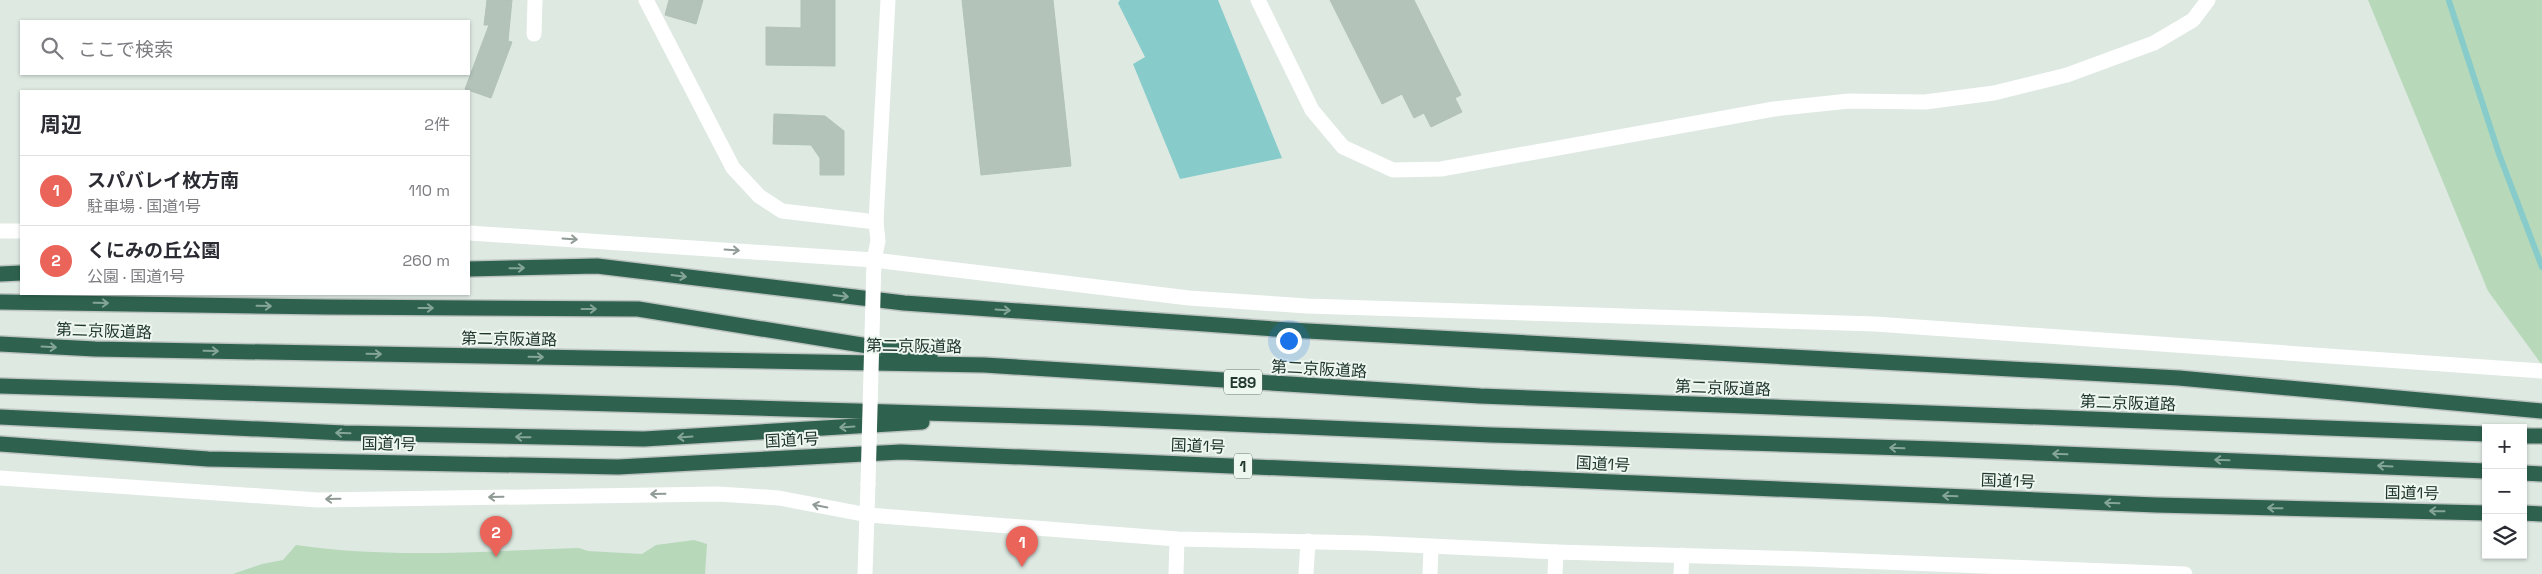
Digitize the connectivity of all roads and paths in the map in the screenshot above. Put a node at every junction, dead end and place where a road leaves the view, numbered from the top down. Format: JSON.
{"nodes":[{"id":1,"x":535,"y":0,"type":"edge"},
{"id":2,"x":646,"y":0,"type":"edge"},
{"id":3,"x":888,"y":0,"type":"edge"},
{"id":4,"x":1258,"y":0,"type":"edge"},
{"id":5,"x":2208,"y":0,"type":"edge"},
{"id":6,"x":534,"y":34,"type":"dead end"},
{"id":7,"x":876,"y":222,"type":"junction"},
{"id":8,"x":0,"y":230,"type":"edge"},
{"id":9,"x":20,"y":231,"type":"edge"},
{"id":10,"x":470,"y":233,"type":"edge"},
{"id":11,"x":874,"y":260,"type":"junction"},
{"id":12,"x":470,"y":269,"type":"edge"},
{"id":13,"x":20,"y":273,"type":"edge"},
{"id":14,"x":0,"y":274,"type":"edge"},
{"id":15,"x":0,"y":302,"type":"edge"},
{"id":16,"x":0,"y":344,"type":"edge"},
{"id":17,"x":984,"y":365,"type":"junction"},
{"id":18,"x":2542,"y":371,"type":"edge"},
{"id":19,"x":0,"y":386,"type":"edge"},
{"id":20,"x":2542,"y":411,"type":"edge"},
{"id":21,"x":1018,"y":416,"type":"junction"},
{"id":22,"x":0,"y":417,"type":"edge"},
{"id":23,"x":2482,"y":434,"type":"edge"},
{"id":24,"x":2527,"y":436,"type":"edge"},
{"id":25,"x":2542,"y":436,"type":"edge"},
{"id":26,"x":0,"y":444,"type":"edge"},
{"id":27,"x":2482,"y":471,"type":"edge"},
{"id":28,"x":2527,"y":473,"type":"edge"},
{"id":29,"x":2542,"y":474,"type":"edge"},
{"id":30,"x":0,"y":478,"type":"edge"},
{"id":31,"x":2482,"y":513,"type":"edge"},
{"id":32,"x":2527,"y":513,"type":"edge"},
{"id":33,"x":2542,"y":514,"type":"edge"},
{"id":34,"x":868,"y":515,"type":"junction"},
{"id":35,"x":1177,"y":539,"type":"junction"},
{"id":36,"x":1308,"y":541,"type":"junction"},
{"id":37,"x":1431,"y":547,"type":"junction"},
{"id":38,"x":1556,"y":552,"type":"junction"},
{"id":39,"x":1682,"y":556,"type":"junction"},
{"id":40,"x":1807,"y":567,"type":"edge"},
{"id":41,"x":1938,"y":570,"type":"edge"},
{"id":42,"x":865,"y":574,"type":"edge"},
{"id":43,"x":1176,"y":574,"type":"edge"},
{"id":44,"x":1306,"y":574,"type":"edge"},
{"id":45,"x":1430,"y":574,"type":"edge"},
{"id":46,"x":1555,"y":574,"type":"edge"},
{"id":47,"x":1681,"y":574,"type":"edge"},
{"id":48,"x":2185,"y":574,"type":"edge"}],
"edges":[{"from":1,"to":6,"type":"street"},
{"from":2,"to":7,"type":"street"},
{"from":3,"to":7,"type":"street"},
{"from":4,"to":5,"type":"street"},
{"from":7,"to":11,"type":"street"},
{"from":8,"to":9,"type":"street"},
{"from":10,"to":11,"type":"street","one_way":true},
{"from":11,"to":18,"type":"street"},
{"from":11,"to":34,"type":"street","bridge":true},
{"from":12,"to":20,"type":"highway","one_way":true},
{"from":13,"to":14,"type":"highway"},
{"from":15,"to":17,"type":"highway","one_way":true},
{"from":16,"to":17,"type":"highway","name":"第二京阪道路","number":"E89","one_way":true},
{"from":17,"to":23,"type":"highway","name":"第二京阪道路","number":"E89"},
{"from":19,"to":21,"type":"highway"},
{"from":21,"to":22,"type":"highway","one_way":true},
{"from":27,"to":21,"type":"highway","one_way":true},
{"from":24,"to":25,"type":"highway"},
{"from":31,"to":26,"type":"highway","name":"国道1号","number":"1","one_way":true},
{"from":28,"to":29,"type":"highway"},
{"from":34,"to":30,"type":"street","one_way":true},
{"from":32,"to":33,"type":"highway"},
{"from":34,"to":35,"type":"street"},
{"from":34,"to":42,"type":"street"},
{"from":35,"to":36,"type":"street"},
{"from":35,"to":43,"type":"street"},
{"from":36,"to":37,"type":"street"},
{"from":36,"to":44,"type":"street"},
{"from":37,"to":38,"type":"street"},
{"from":37,"to":45,"type":"street"},
{"from":38,"to":39,"type":"street"},
{"from":38,"to":46,"type":"street"},
{"from":39,"to":40,"type":"street"},
{"from":39,"to":47,"type":"street"},
{"from":40,"to":41,"type":"street"},
{"from":41,"to":48,"type":"street"}]}
